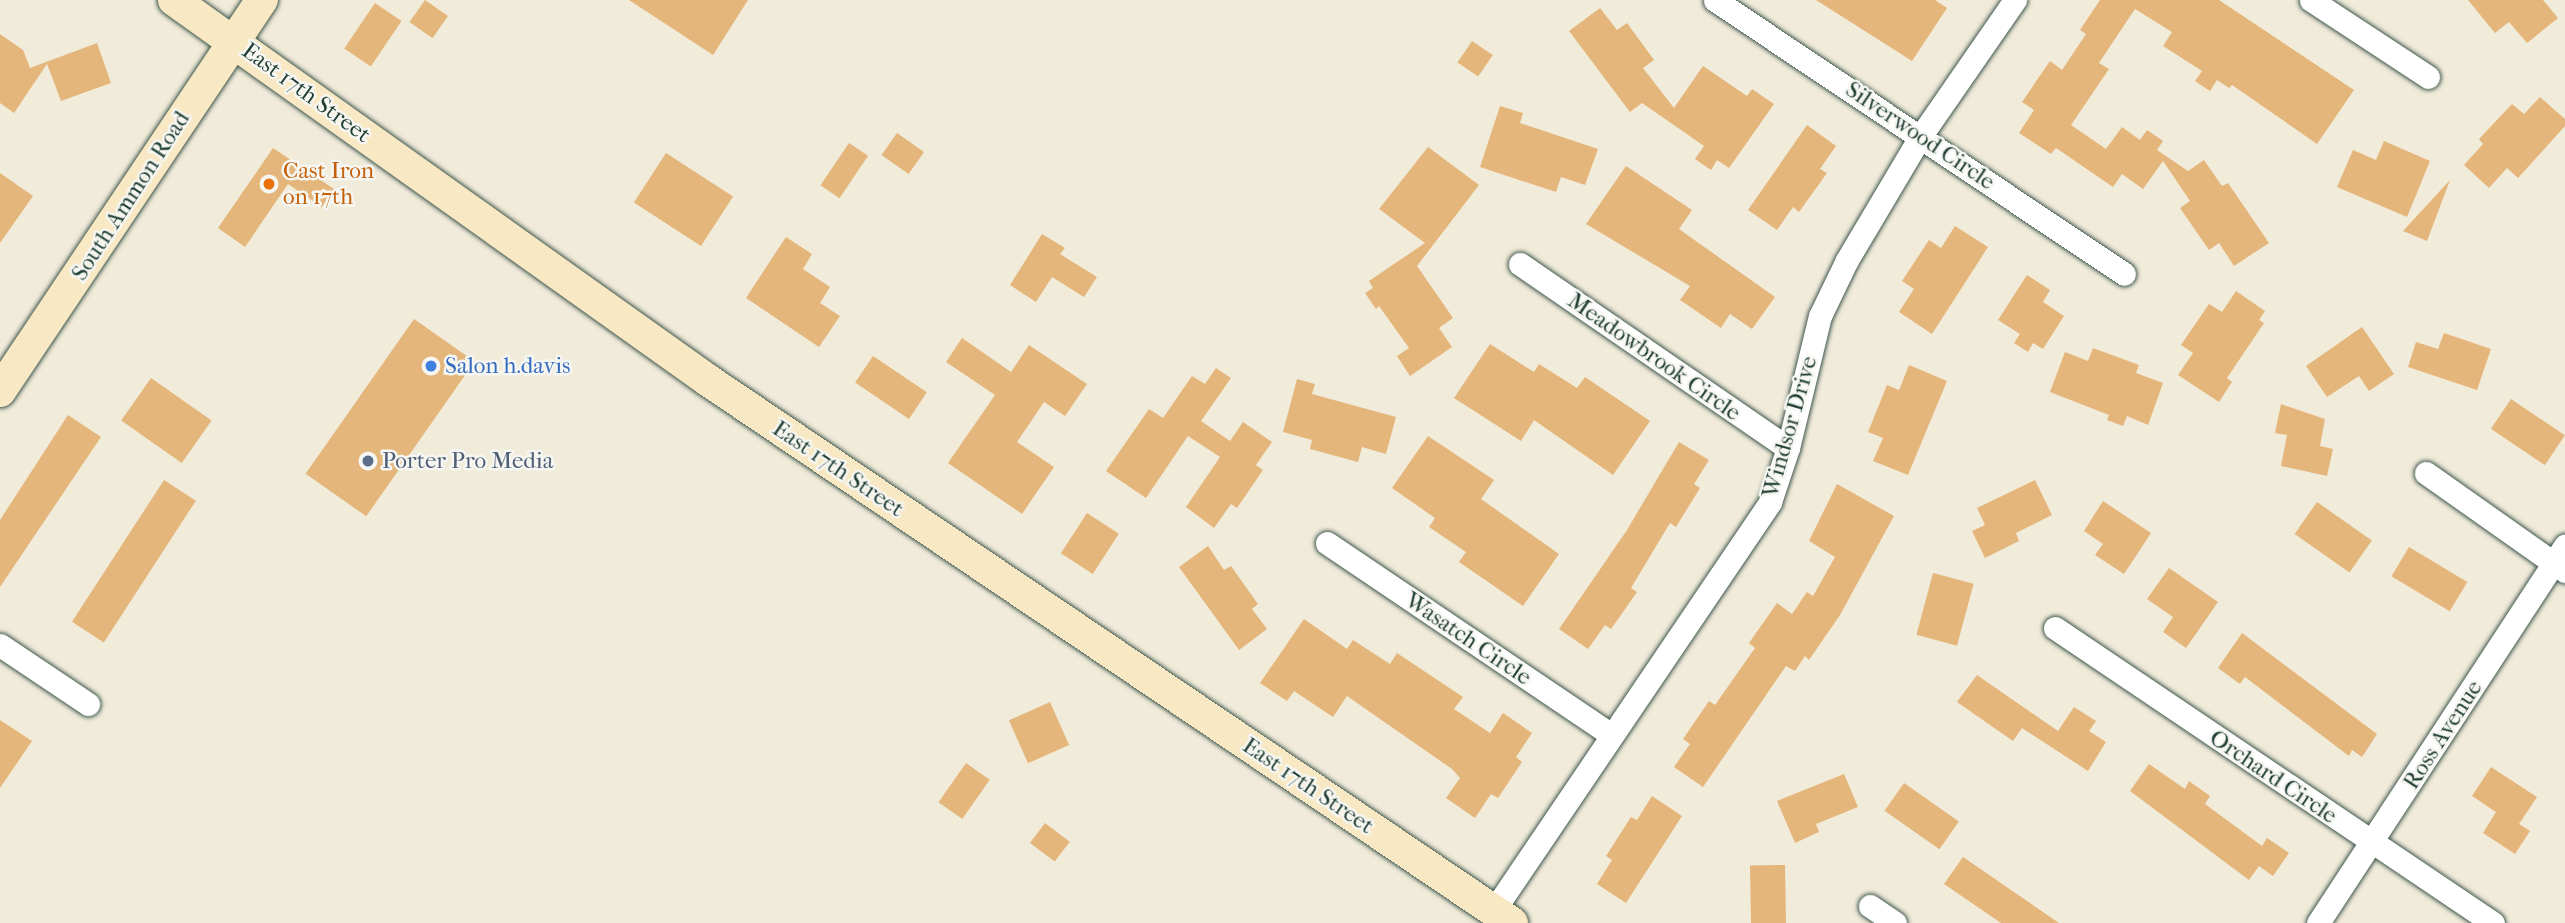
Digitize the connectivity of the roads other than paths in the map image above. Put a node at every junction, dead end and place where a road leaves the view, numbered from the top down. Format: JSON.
{"nodes":[{"id":1,"x":174,"y":0,"type":"edge"},
{"id":2,"x":262,"y":0,"type":"edge"},
{"id":3,"x":1715,"y":0,"type":"edge"},
{"id":4,"x":2015,"y":0,"type":"edge"},
{"id":5,"x":2311,"y":0,"type":"edge"},
{"id":6,"x":234,"y":41,"type":"junction"},
{"id":7,"x":2428,"y":77,"type":"dead end"},
{"id":8,"x":1920,"y":137,"type":"junction"},
{"id":9,"x":1520,"y":264,"type":"dead end"},
{"id":10,"x":2124,"y":274,"type":"dead end"},
{"id":11,"x":0,"y":391,"type":"edge"},
{"id":12,"x":1788,"y":447,"type":"junction"},
{"id":13,"x":2426,"y":473,"type":"dead end"},
{"id":14,"x":1327,"y":544,"type":"dead end"},
{"id":15,"x":2561,"y":560,"type":"edge"},
{"id":16,"x":2055,"y":628,"type":"dead end"},
{"id":17,"x":0,"y":645,"type":"edge"},
{"id":18,"x":88,"y":704,"type":"dead end"},
{"id":19,"x":1610,"y":734,"type":"junction"},
{"id":20,"x":2372,"y":844,"type":"junction"},
{"id":21,"x":1870,"y":906,"type":"dead end"},
{"id":22,"x":1503,"y":916,"type":"edge"},
{"id":23,"x":1895,"y":923,"type":"edge"},
{"id":24,"x":2318,"y":923,"type":"edge"},
{"id":25,"x":2493,"y":923,"type":"edge"}],
"edges":[{"from":1,"to":6,"type":"main road","name":"East 17th Street"},
{"from":2,"to":6,"type":"main road","name":"South Ammon Road"},
{"from":3,"to":8,"type":"street","name":"Silverwood Circle"},
{"from":4,"to":8,"type":"street","name":"Windsor Drive"},
{"from":5,"to":7,"type":"street"},
{"from":6,"to":11,"type":"main road","name":"South Ammon Road"},
{"from":6,"to":22,"type":"main road","name":"East 17th Street"},
{"from":8,"to":10,"type":"street","name":"Silverwood Circle"},
{"from":8,"to":12,"type":"street","name":"Windsor Drive"},
{"from":9,"to":12,"type":"street","name":"Meadowbrook Circle"},
{"from":12,"to":19,"type":"street","name":"Windsor Drive"},
{"from":13,"to":15,"type":"street"},
{"from":14,"to":19,"type":"street","name":"Wasatch Circle"},
{"from":15,"to":20,"type":"street","name":"Ross Avenue"},
{"from":16,"to":20,"type":"street","name":"Orchard Circle"},
{"from":17,"to":18,"type":"street"},
{"from":19,"to":22,"type":"street","name":"Windsor Drive"},
{"from":20,"to":24,"type":"street","name":"Ross Avenue"},
{"from":20,"to":25,"type":"street","name":"Orchard Circle"},
{"from":21,"to":23,"type":"street"}]}
